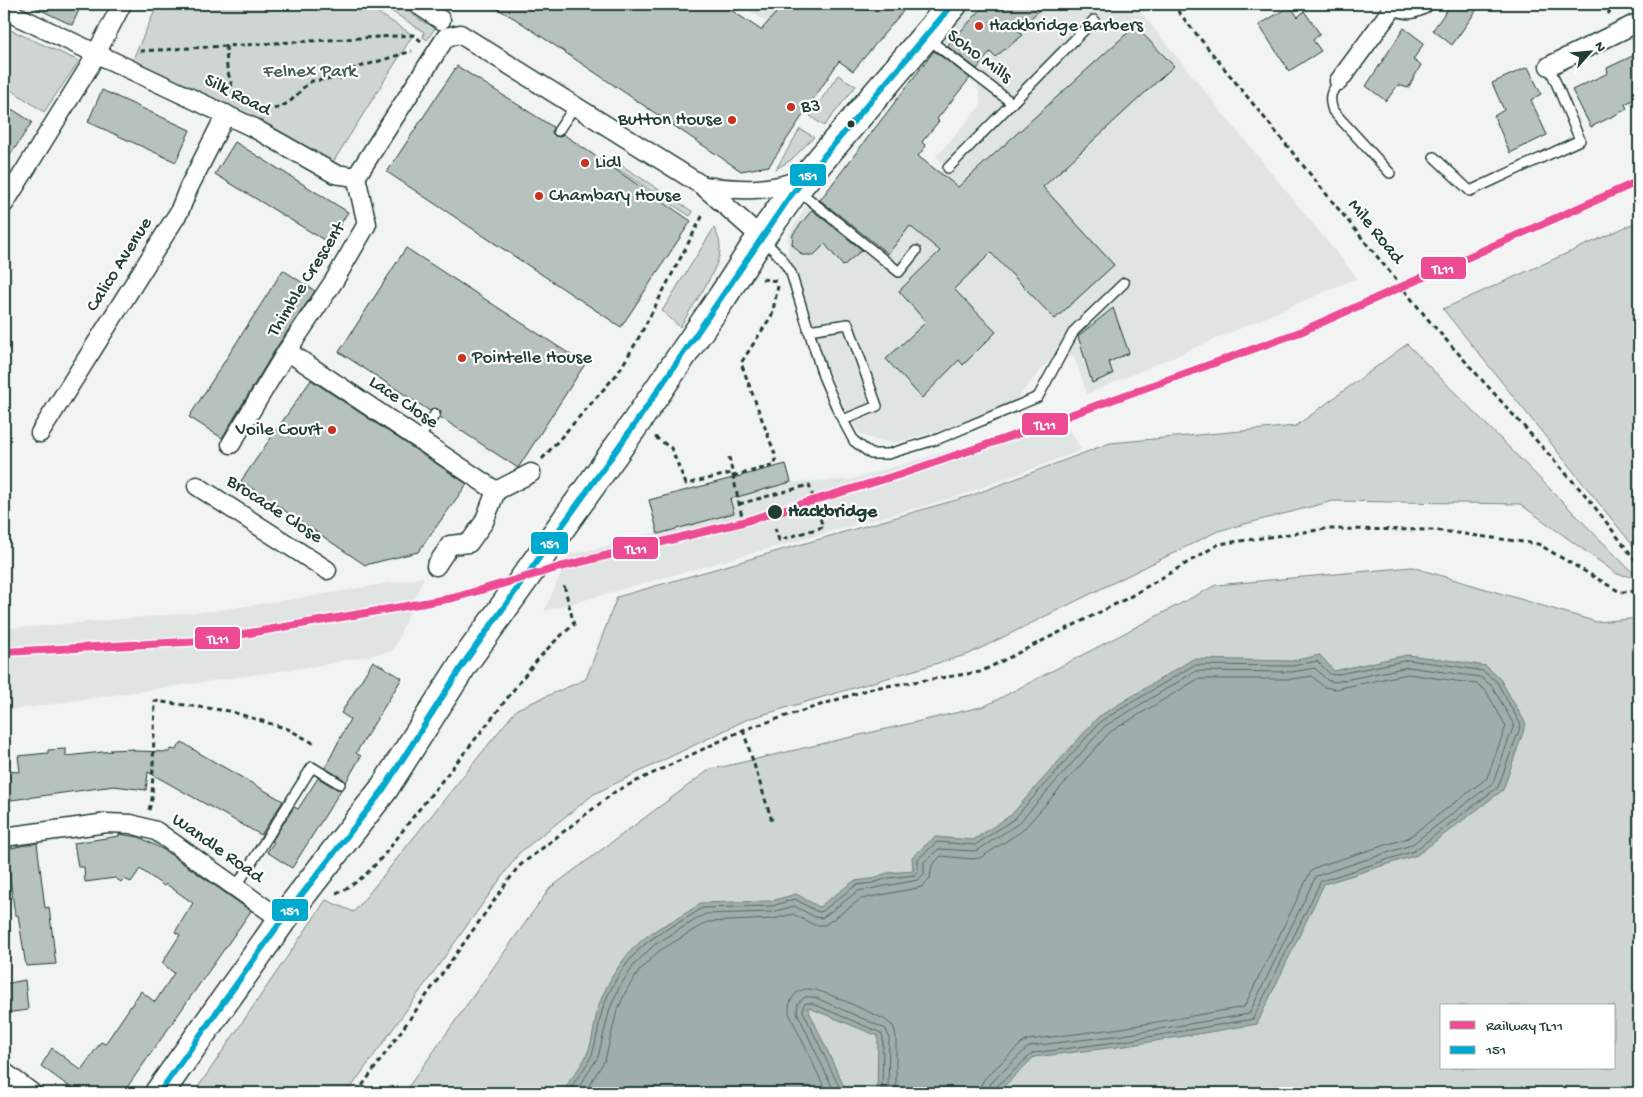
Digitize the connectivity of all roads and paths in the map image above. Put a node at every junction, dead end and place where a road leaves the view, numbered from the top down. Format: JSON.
{"nodes":[{"id":1,"x":122,"y":4,"type":"edge"},
{"id":2,"x":417,"y":4,"type":"edge"},
{"id":3,"x":953,"y":4,"type":"edge"},
{"id":4,"x":1172,"y":4,"type":"edge"},
{"id":5,"x":1394,"y":4,"type":"edge"},
{"id":6,"x":1424,"y":4,"type":"edge"},
{"id":7,"x":4,"y":10,"type":"edge"},
{"id":8,"x":441,"y":20,"type":"dead end"},
{"id":9,"x":1094,"y":20,"type":"dead end"},
{"id":10,"x":1639,"y":22,"type":"edge"},
{"id":11,"x":926,"y":37,"type":"junction"},
{"id":12,"x":420,"y":40,"type":"junction"},
{"id":13,"x":226,"y":46,"type":"junction"},
{"id":14,"x":137,"y":51,"type":"dead end"},
{"id":15,"x":436,"y":52,"type":"junction"},
{"id":16,"x":98,"y":53,"type":"junction"},
{"id":17,"x":1549,"y":66,"type":"joint"},
{"id":18,"x":1339,"y":81,"type":"joint"},
{"id":19,"x":235,"y":98,"type":"dead end"},
{"id":20,"x":1012,"y":103,"type":"junction"},
{"id":21,"x":575,"y":106,"type":"junction"},
{"id":22,"x":226,"y":114,"type":"junction"},
{"id":23,"x":252,"y":127,"type":"junction"},
{"id":24,"x":558,"y":131,"type":"dead end"},
{"id":25,"x":1434,"y":158,"type":"dead end"},
{"id":26,"x":948,"y":168,"type":"dead end"},
{"id":27,"x":1390,"y":173,"type":"dead end"},
{"id":28,"x":356,"y":177,"type":"junction"},
{"id":29,"x":803,"y":182,"type":"junction"},
{"id":30,"x":708,"y":190,"type":"junction"},
{"id":31,"x":4,"y":204,"type":"edge"},
{"id":32,"x":761,"y":237,"type":"junction"},
{"id":33,"x":916,"y":251,"type":"dead end"},
{"id":34,"x":769,"y":279,"type":"dead end"},
{"id":35,"x":1124,"y":283,"type":"dead end"},
{"id":36,"x":808,"y":330,"type":"junction"},
{"id":37,"x":287,"y":351,"type":"junction"},
{"id":38,"x":435,"y":414,"type":"dead end"},
{"id":39,"x":843,"y":420,"type":"junction"},
{"id":40,"x":40,"y":433,"type":"dead end"},
{"id":41,"x":650,"y":434,"type":"dead end"},
{"id":42,"x":419,"y":439,"type":"junction"},
{"id":43,"x":230,"y":444,"type":"dead end"},
{"id":44,"x":729,"y":457,"type":"dead end"},
{"id":45,"x":531,"y":473,"type":"joint"},
{"id":46,"x":732,"y":474,"type":"junction"},
{"id":47,"x":198,"y":486,"type":"dead end"},
{"id":48,"x":496,"y":490,"type":"junction"},
{"id":49,"x":739,"y":504,"type":"junction"},
{"id":50,"x":742,"y":517,"type":"dead end"},
{"id":51,"x":775,"y":528,"type":"dead end"},
{"id":52,"x":1639,"y":564,"type":"edge"},
{"id":53,"x":436,"y":566,"type":"dead end"},
{"id":54,"x":326,"y":570,"type":"dead end"},
{"id":55,"x":564,"y":585,"type":"dead end"},
{"id":56,"x":1639,"y":591,"type":"edge"},
{"id":57,"x":743,"y":730,"type":"junction"},
{"id":58,"x":315,"y":744,"type":"dead end"},
{"id":59,"x":340,"y":784,"type":"dead end"},
{"id":60,"x":773,"y":824,"type":"dead end"},
{"id":61,"x":145,"y":827,"type":"junction"},
{"id":62,"x":4,"y":837,"type":"edge"},
{"id":63,"x":236,"y":887,"type":"junction"},
{"id":64,"x":332,"y":894,"type":"dead end"},
{"id":65,"x":282,"y":920,"type":"junction"},
{"id":66,"x":4,"y":1072,"type":"edge"},
{"id":67,"x":32,"y":1093,"type":"edge"},
{"id":68,"x":159,"y":1093,"type":"edge"},
{"id":69,"x":357,"y":1093,"type":"edge"}],
"edges":[{"from":1,"to":16,"type":"street"},
{"from":2,"to":8,"type":"street"},
{"from":3,"to":11,"type":"main road"},
{"from":4,"to":52,"type":"path","name":"Mile Road"},
{"from":5,"to":6,"type":"street"},
{"from":5,"to":18,"type":"street"},
{"from":7,"to":16,"type":"street","name":"Silk Road"},
{"from":9,"to":20,"type":"lane","name":"Soho Mills"},
{"from":10,"to":17,"type":"street"},
{"from":11,"to":20,"type":"lane","name":"Soho Mills"},
{"from":11,"to":29,"type":"main road"},
{"from":12,"to":13,"type":"path"},
{"from":12,"to":15,"type":"path"},
{"from":12,"to":23,"type":"path"},
{"from":13,"to":14,"type":"path"},
{"from":13,"to":19,"type":"path"},
{"from":15,"to":21,"type":"street"},
{"from":15,"to":28,"type":"street"},
{"from":16,"to":22,"type":"street","name":"Silk Road"},
{"from":16,"to":31,"type":"street"},
{"from":17,"to":25,"type":"lane"},
{"from":18,"to":27,"type":"lane"},
{"from":20,"to":26,"type":"lane","name":"Soho Mills"},
{"from":21,"to":24,"type":"lane"},
{"from":21,"to":30,"type":"street"},
{"from":22,"to":23,"type":"street","name":"Silk Road"},
{"from":22,"to":40,"type":"street","name":"Calico Avenue"},
{"from":23,"to":28,"type":"street","name":"Silk Road"},
{"from":28,"to":37,"type":"street","name":"Thimble Crescent"},
{"from":29,"to":30,"type":"street"},
{"from":29,"to":32,"type":"main road"},
{"from":29,"to":33,"type":"lane"},
{"from":30,"to":32,"type":"street"},
{"from":30,"to":45,"type":"path"},
{"from":32,"to":36,"type":"lane"},
{"from":32,"to":65,"type":"main road"},
{"from":34,"to":46,"type":"path"},
{"from":35,"to":39,"type":"lane"},
{"from":36,"to":39,"type":"lane"},
{"from":36,"to":39,"type":"lane"},
{"from":37,"to":42,"type":"street","name":"Lace Close"},
{"from":37,"to":43,"type":"street","name":"Thimble Crescent"},
{"from":38,"to":42,"type":"lane"},
{"from":41,"to":46,"type":"path"},
{"from":42,"to":48,"type":"street","name":"Lace Close"},
{"from":44,"to":46,"type":"path"},
{"from":45,"to":48,"type":"street"},
{"from":46,"to":49,"type":"path"},
{"from":47,"to":54,"type":"street","name":"Brocade Close"},
{"from":48,"to":53,"type":"street"},
{"from":49,"to":50,"type":"path"},
{"from":49,"to":51,"type":"path"},
{"from":55,"to":64,"type":"path"},
{"from":56,"to":57,"type":"path"},
{"from":57,"to":60,"type":"path"},
{"from":57,"to":69,"type":"path"},
{"from":58,"to":61,"type":"path"},
{"from":59,"to":63,"type":"lane"},
{"from":61,"to":62,"type":"street","name":"Wandle Road"},
{"from":61,"to":63,"type":"street","name":"Wandle Road"},
{"from":63,"to":65,"type":"street","name":"Wandle Road"},
{"from":65,"to":68,"type":"main road"},
{"from":66,"to":67,"type":"street"}]}
